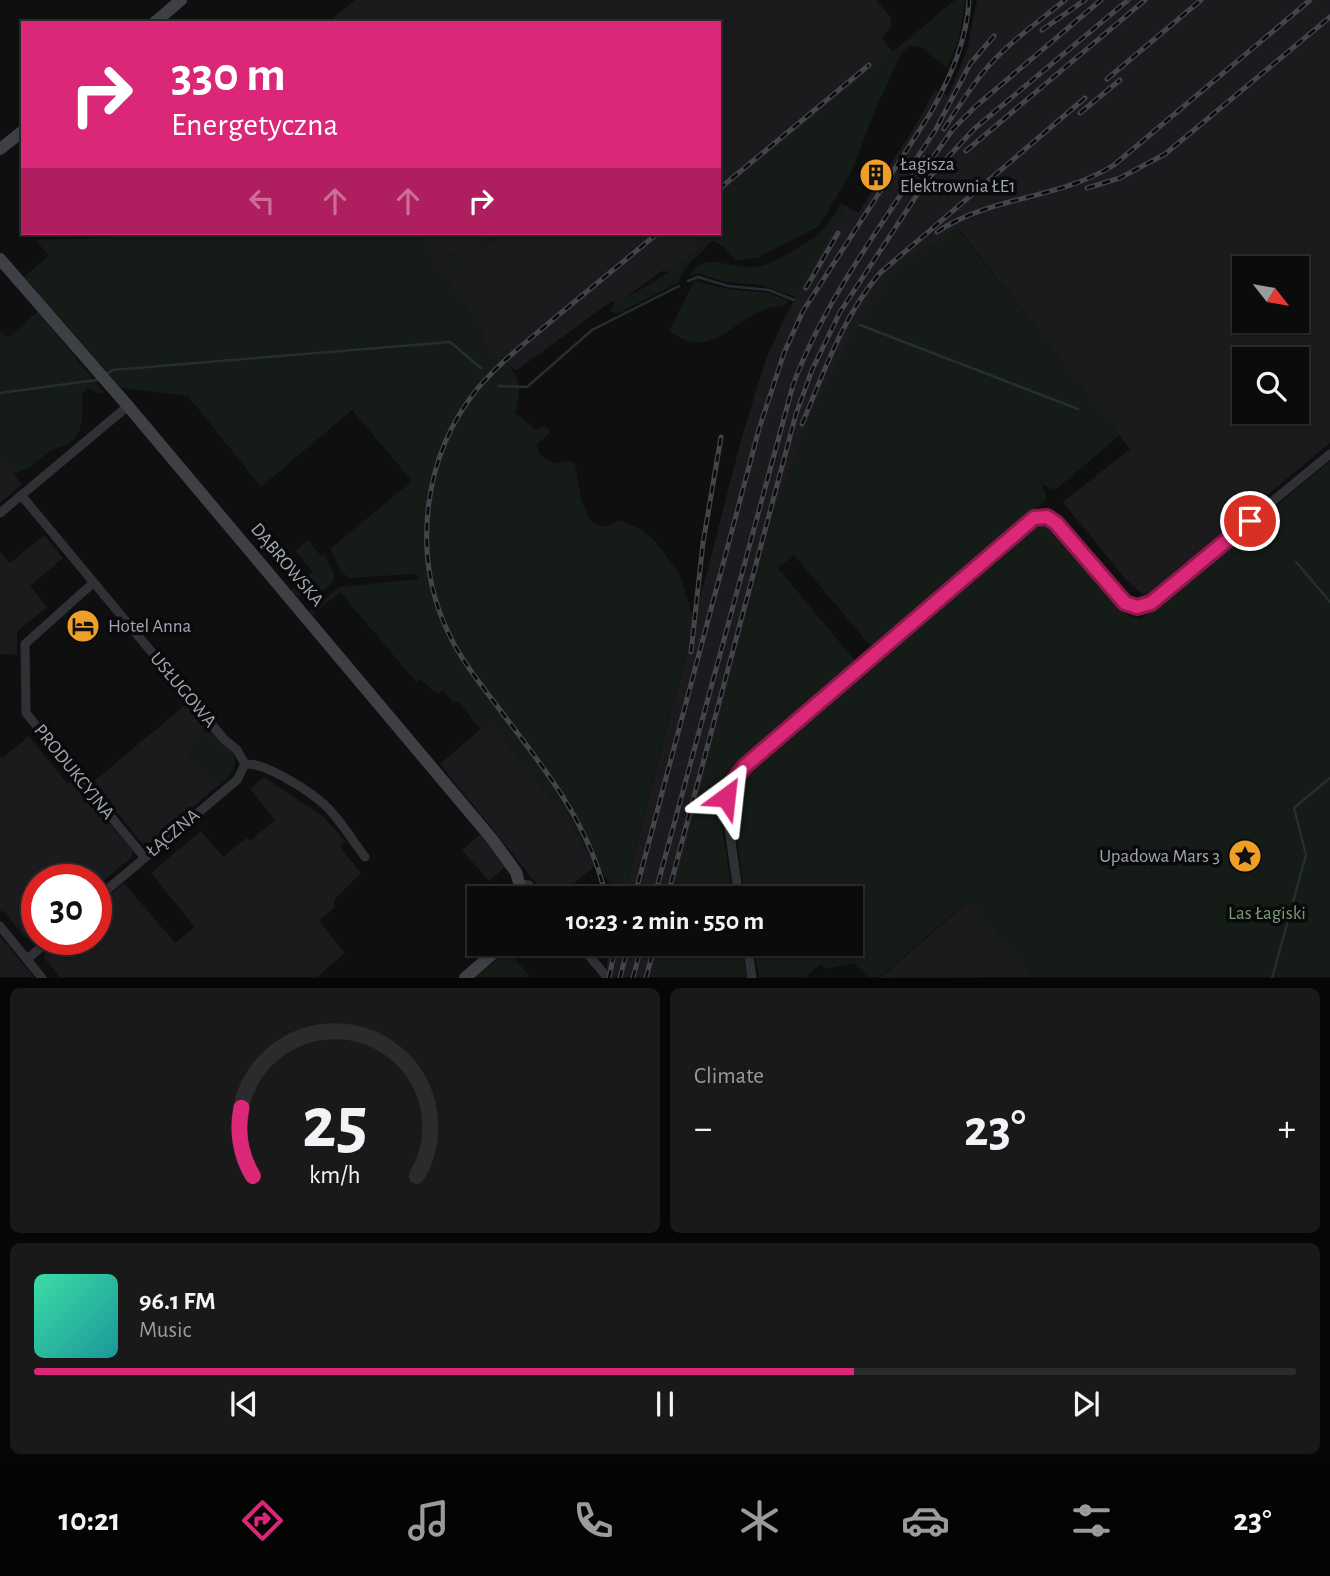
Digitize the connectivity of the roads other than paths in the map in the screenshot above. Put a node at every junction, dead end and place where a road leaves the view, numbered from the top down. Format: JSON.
{"nodes":[{"id":1,"x":181,"y":0,"type":"edge"},
{"id":2,"x":155,"y":21,"type":"edge"},
{"id":3,"x":21,"y":133,"type":"edge"},
{"id":4,"x":0,"y":149,"type":"edge"},
{"id":5,"x":0,"y":259,"type":"edge"},
{"id":6,"x":128,"y":406,"type":"junction"},
{"id":7,"x":1330,"y":454,"type":"edge"},
{"id":8,"x":21,"y":495,"type":"junction"},
{"id":9,"x":0,"y":513,"type":"edge"},
{"id":10,"x":93,"y":583,"type":"junction"},
{"id":11,"x":245,"y":764,"type":"junction"},
{"id":12,"x":365,"y":857,"type":"dead end"},
{"id":13,"x":144,"y":858,"type":"junction"},
{"id":14,"x":112,"y":885,"type":"edge"},
{"id":15,"x":520,"y":886,"type":"edge"},
{"id":16,"x":737,"y":886,"type":"edge"},
{"id":17,"x":0,"y":926,"type":"edge"},
{"id":18,"x":32,"y":955,"type":"edge"},
{"id":19,"x":490,"y":956,"type":"edge"},
{"id":20,"x":589,"y":956,"type":"edge"},
{"id":21,"x":749,"y":956,"type":"edge"},
{"id":22,"x":27,"y":959,"type":"junction"},
{"id":23,"x":42,"y":978,"type":"edge"},
{"id":24,"x":465,"y":978,"type":"edge"},
{"id":25,"x":608,"y":978,"type":"edge"},
{"id":26,"x":752,"y":978,"type":"edge"}],
"edges":[{"from":1,"to":2,"type":"street"},
{"from":3,"to":4,"type":"street"},
{"from":5,"to":6,"type":"street","name":"DĄBROWSKA"},
{"from":6,"to":8,"type":"street"},
{"from":6,"to":15,"type":"street","name":"DĄBROWSKA"},
{"from":7,"to":16,"type":"street"},
{"from":8,"to":9,"type":"street"},
{"from":8,"to":10,"type":"street","name":"USŁUGOWA"},
{"from":10,"to":11,"type":"street","name":"USŁUGOWA"},
{"from":10,"to":13,"type":"street","name":"PRODUKCYJNA"},
{"from":11,"to":12,"type":"street"},
{"from":11,"to":13,"type":"street","name":"ŁĄCZNA"},
{"from":13,"to":14,"type":"street","name":"ŁĄCZNA"},
{"from":17,"to":22,"type":"street"},
{"from":18,"to":22,"type":"street"},
{"from":19,"to":24,"type":"street"},
{"from":20,"to":25,"type":"street"},
{"from":21,"to":26,"type":"street"},
{"from":22,"to":23,"type":"street"}]}
